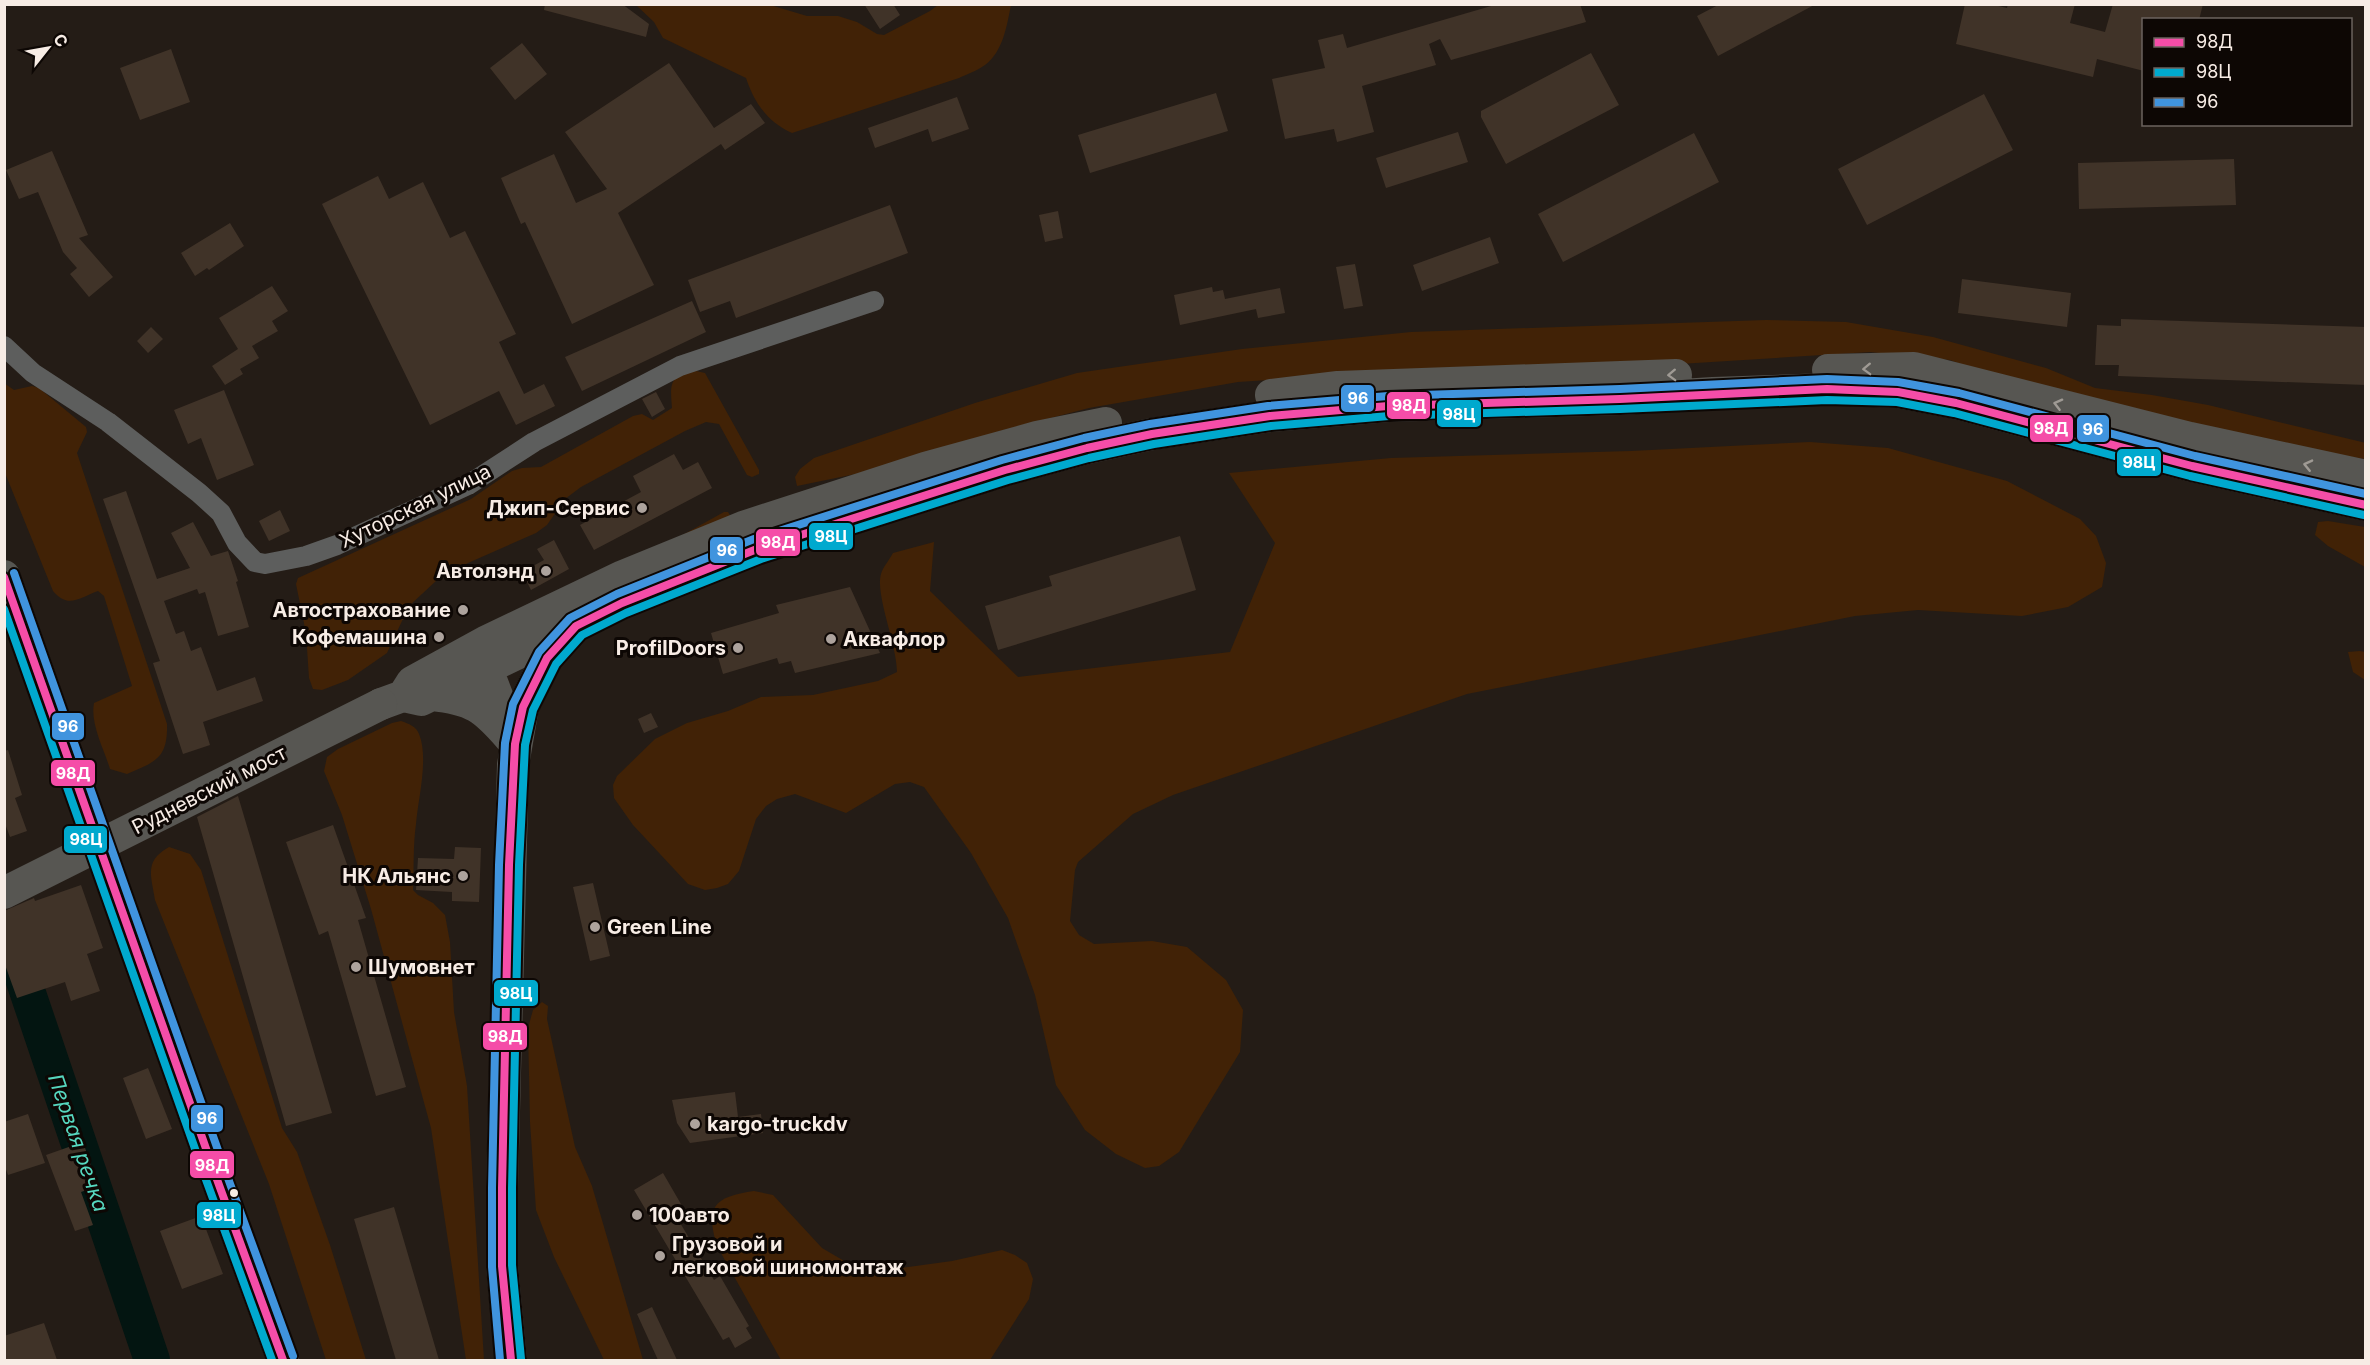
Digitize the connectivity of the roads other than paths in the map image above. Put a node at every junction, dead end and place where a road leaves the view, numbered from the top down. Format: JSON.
{"nodes":[{"id":1,"x":874,"y":301,"type":"dead end"},
{"id":2,"x":4,"y":346,"type":"edge"},
{"id":3,"x":2366,"y":476,"type":"edge"},
{"id":4,"x":2366,"y":505,"type":"edge"},
{"id":5,"x":4,"y":576,"type":"edge"},
{"id":6,"x":576,"y":626,"type":"junction"},
{"id":7,"x":480,"y":659,"type":"junction"},
{"id":8,"x":405,"y":698,"type":"junction"},
{"id":9,"x":515,"y":744,"type":"junction"},
{"id":10,"x":4,"y":893,"type":"edge"},
{"id":11,"x":283,"y":1360,"type":"edge"},
{"id":12,"x":511,"y":1360,"type":"edge"}],
"edges":[{"from":1,"to":2,"type":"street","name":"Хуторская улица"},
{"from":3,"to":7,"type":"main road","one_way":true},
{"from":4,"to":6,"type":"main road"},
{"from":5,"to":11,"type":"main road"},
{"from":6,"to":7,"type":"main road"},
{"from":6,"to":9,"type":"main road"},
{"from":7,"to":8,"type":"main road","name":"Рудневский мост"},
{"from":7,"to":9,"type":"main road"},
{"from":8,"to":9,"type":"main road"},
{"from":8,"to":10,"type":"main road","name":"Рудневский мост","bridge":true},
{"from":9,"to":12,"type":"main road"}]}
